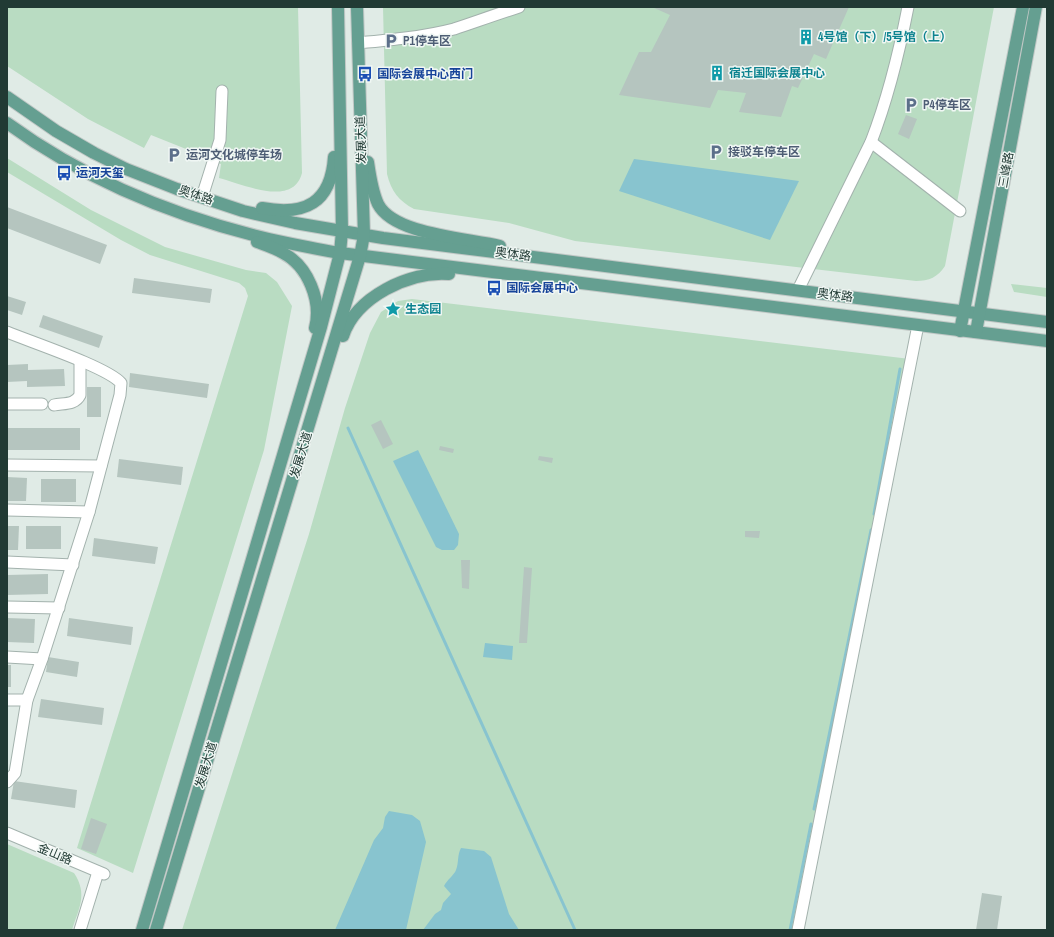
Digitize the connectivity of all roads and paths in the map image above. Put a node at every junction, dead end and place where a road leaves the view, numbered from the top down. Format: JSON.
{"nodes":[{"id":1,"x":338,"y":7,"type":"edge"},
{"id":2,"x":357,"y":7,"type":"edge"},
{"id":3,"x":519,"y":7,"type":"edge"},
{"id":4,"x":908,"y":7,"type":"edge"},
{"id":5,"x":1023,"y":7,"type":"edge"},
{"id":6,"x":1036,"y":7,"type":"edge"},
{"id":7,"x":358,"y":43,"type":"junction"},
{"id":8,"x":222,"y":91,"type":"dead end"},
{"id":9,"x":339,"y":92,"type":"junction"},
{"id":10,"x":360,"y":94,"type":"junction"},
{"id":11,"x":7,"y":97,"type":"edge"},
{"id":12,"x":7,"y":123,"type":"edge"},
{"id":13,"x":871,"y":142,"type":"junction"},
{"id":14,"x":204,"y":198,"type":"junction"},
{"id":15,"x":960,"y":211,"type":"dead end"},
{"id":16,"x":200,"y":219,"type":"junction"},
{"id":17,"x":342,"y":231,"type":"junction"},
{"id":18,"x":364,"y":235,"type":"junction"},
{"id":19,"x":340,"y":254,"type":"junction"},
{"id":20,"x":360,"y":256,"type":"junction"},
{"id":21,"x":557,"y":260,"type":"junction"},
{"id":22,"x":554,"y":280,"type":"junction"},
{"id":23,"x":798,"y":290,"type":"junction"},
{"id":24,"x":964,"y":312,"type":"junction"},
{"id":25,"x":980,"y":314,"type":"junction"},
{"id":26,"x":1047,"y":322,"type":"edge"},
{"id":27,"x":918,"y":325,"type":"junction"},
{"id":28,"x":960,"y":330,"type":"junction"},
{"id":29,"x":7,"y":332,"type":"edge"},
{"id":30,"x":976,"y":332,"type":"junction"},
{"id":31,"x":1047,"y":341,"type":"edge"},
{"id":32,"x":80,"y":362,"type":"junction"},
{"id":33,"x":7,"y":404,"type":"edge"},
{"id":34,"x":42,"y":404,"type":"dead end"},
{"id":35,"x":54,"y":404,"type":"dead end"},
{"id":36,"x":286,"y":447,"type":"junction"},
{"id":37,"x":302,"y":452,"type":"junction"},
{"id":38,"x":7,"y":465,"type":"edge"},
{"id":39,"x":101,"y":466,"type":"junction"},
{"id":40,"x":7,"y":510,"type":"edge"},
{"id":41,"x":89,"y":512,"type":"junction"},
{"id":42,"x":7,"y":562,"type":"edge"},
{"id":43,"x":73,"y":565,"type":"junction"},
{"id":44,"x":7,"y":607,"type":"edge"},
{"id":45,"x":59,"y":608,"type":"junction"},
{"id":46,"x":7,"y":657,"type":"edge"},
{"id":47,"x":42,"y":659,"type":"junction"},
{"id":48,"x":7,"y":700,"type":"edge"},
{"id":49,"x":27,"y":700,"type":"junction"},
{"id":50,"x":7,"y":782,"type":"edge"},
{"id":51,"x":7,"y":833,"type":"edge"},
{"id":52,"x":80,"y":930,"type":"edge"},
{"id":53,"x":142,"y":930,"type":"edge"},
{"id":54,"x":156,"y":930,"type":"edge"},
{"id":55,"x":798,"y":930,"type":"edge"}],
"edges":[{"from":1,"to":9,"type":"main road","name":"发展大道"},
{"from":2,"to":7,"type":"main road","name":"发展大道"},
{"from":3,"to":7,"type":"street"},
{"from":4,"to":13,"type":"street"},
{"from":5,"to":24,"type":"main road","name":"三峰路"},
{"from":6,"to":25,"type":"main road","name":"三峰路"},
{"from":7,"to":10,"type":"main road","name":"发展大道"},
{"from":8,"to":14,"type":"street"},
{"from":9,"to":14,"type":"main road"},
{"from":9,"to":17,"type":"main road","name":"发展大道"},
{"from":10,"to":18,"type":"main road","name":"发展大道"},
{"from":10,"to":21,"type":"main road"},
{"from":11,"to":14,"type":"main road","name":"奥体路"},
{"from":12,"to":16,"type":"main road","name":"奥体路"},
{"from":13,"to":15,"type":"street"},
{"from":13,"to":23,"type":"street"},
{"from":14,"to":17,"type":"main road","name":"奥体路"},
{"from":16,"to":19,"type":"main road","name":"奥体路"},
{"from":16,"to":36,"type":"main road"},
{"from":17,"to":18,"type":"main road","name":"奥体路"},
{"from":17,"to":19,"type":"main road","name":"发展大道"},
{"from":18,"to":20,"type":"main road","name":"发展大道"},
{"from":18,"to":21,"type":"main road","name":"奥体路"},
{"from":19,"to":20,"type":"main road","name":"奥体路"},
{"from":19,"to":36,"type":"main road","name":"发展大道"},
{"from":20,"to":22,"type":"main road","name":"奥体路"},
{"from":20,"to":37,"type":"main road","name":"发展大道"},
{"from":21,"to":23,"type":"main road","name":"奥体路"},
{"from":22,"to":27,"type":"main road","name":"奥体路"},
{"from":22,"to":37,"type":"main road"},
{"from":23,"to":24,"type":"main road","name":"奥体路"},
{"from":24,"to":25,"type":"main road","name":"奥体路"},
{"from":24,"to":28,"type":"main road","name":"三峰路"},
{"from":25,"to":26,"type":"main road","name":"奥体路"},
{"from":25,"to":30,"type":"main road","name":"三峰路"},
{"from":27,"to":28,"type":"main road","name":"奥体路"},
{"from":27,"to":55,"type":"street"},
{"from":28,"to":30,"type":"main road","name":"奥体路"},
{"from":29,"to":32,"type":"street"},
{"from":30,"to":31,"type":"main road","name":"奥体路"},
{"from":32,"to":35,"type":"street"},
{"from":32,"to":39,"type":"street"},
{"from":33,"to":34,"type":"street"},
{"from":36,"to":53,"type":"main road","name":"发展大道"},
{"from":37,"to":54,"type":"main road","name":"发展大道"},
{"from":38,"to":39,"type":"street"},
{"from":39,"to":41,"type":"street"},
{"from":40,"to":41,"type":"street"},
{"from":41,"to":43,"type":"street"},
{"from":42,"to":43,"type":"street"},
{"from":43,"to":45,"type":"street"},
{"from":44,"to":45,"type":"street"},
{"from":45,"to":47,"type":"street"},
{"from":46,"to":47,"type":"street"},
{"from":47,"to":49,"type":"street"},
{"from":48,"to":49,"type":"street"},
{"from":49,"to":50,"type":"street"},
{"from":51,"to":52,"type":"street","name":"金山路"}]}
